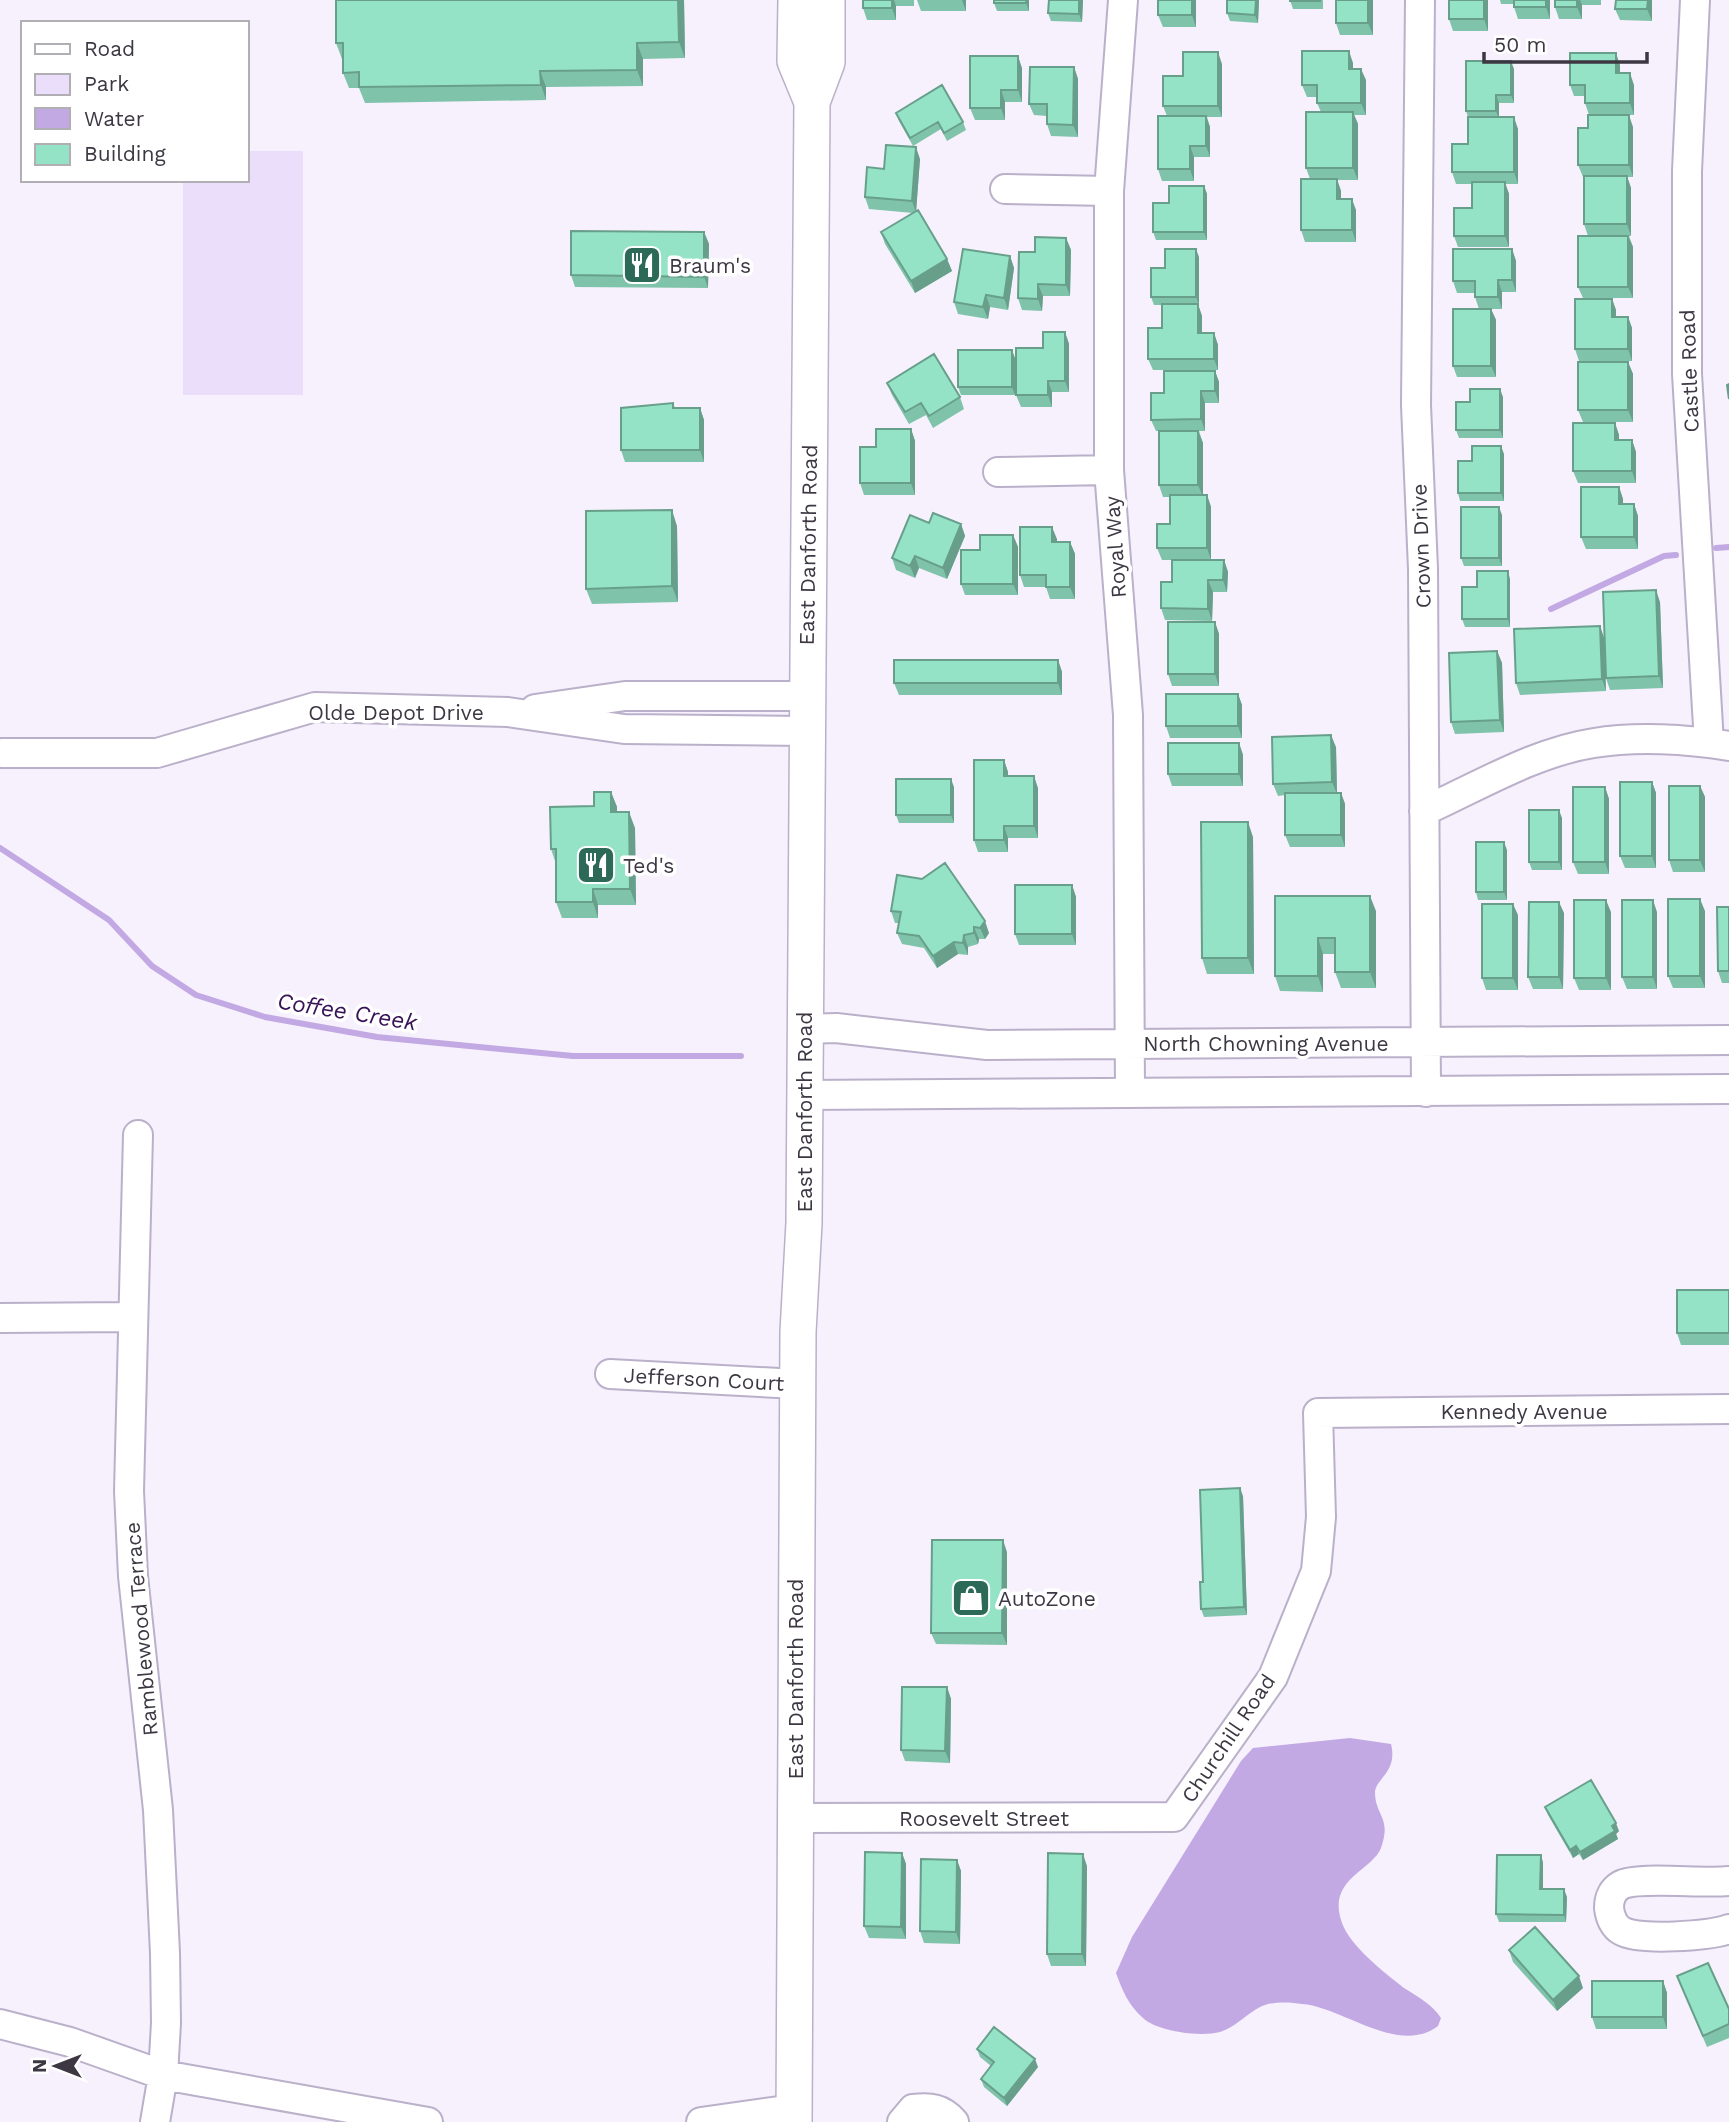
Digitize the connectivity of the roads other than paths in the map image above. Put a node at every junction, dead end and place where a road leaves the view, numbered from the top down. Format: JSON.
{"nodes":[{"id":1,"x":796,"y":0,"type":"edge"},
{"id":2,"x":827,"y":0,"type":"edge"},
{"id":3,"x":1123,"y":0,"type":"edge"},
{"id":4,"x":1420,"y":0,"type":"edge"},
{"id":5,"x":1695,"y":0,"type":"edge"},
{"id":6,"x":812,"y":102,"type":"junction"},
{"id":7,"x":1005,"y":189,"type":"dead end"},
{"id":8,"x":1109,"y":191,"type":"junction"},
{"id":9,"x":1109,"y":470,"type":"junction"},
{"id":10,"x":998,"y":472,"type":"dead end"},
{"id":11,"x":807,"y":696,"type":"junction"},
{"id":12,"x":508,"y":712,"type":"junction"},
{"id":13,"x":806,"y":731,"type":"junction"},
{"id":14,"x":1719,"y":744,"type":"edge"},
{"id":15,"x":1,"y":754,"type":"edge"},
{"id":16,"x":1424,"y":811,"type":"junction"},
{"id":17,"x":805,"y":1029,"type":"junction"},
{"id":18,"x":1729,"y":1040,"type":"edge"},
{"id":19,"x":1426,"y":1042,"type":"junction"},
{"id":20,"x":1130,"y":1044,"type":"junction"},
{"id":21,"x":1729,"y":1089,"type":"edge"},
{"id":22,"x":1426,"y":1092,"type":"junction"},
{"id":23,"x":1130,"y":1093,"type":"junction"},
{"id":24,"x":804,"y":1095,"type":"junction"},
{"id":25,"x":138,"y":1135,"type":"dead end"},
{"id":26,"x":131,"y":1317,"type":"junction"},
{"id":27,"x":0,"y":1318,"type":"edge"},
{"id":28,"x":610,"y":1374,"type":"dead end"},
{"id":29,"x":797,"y":1384,"type":"junction"},
{"id":30,"x":1729,"y":1409,"type":"edge"},
{"id":31,"x":1318,"y":1413,"type":"joint"},
{"id":32,"x":1174,"y":1817,"type":"joint"},
{"id":33,"x":795,"y":1818,"type":"junction"},
{"id":34,"x":1729,"y":1881,"type":"edge"},
{"id":35,"x":1729,"y":1929,"type":"edge"},
{"id":36,"x":0,"y":2024,"type":"edge"},
{"id":37,"x":163,"y":2075,"type":"junction"},
{"id":38,"x":794,"y":2115,"type":"edge"},
{"id":39,"x":155,"y":2122,"type":"edge"},
{"id":40,"x":428,"y":2122,"type":"edge"},
{"id":41,"x":701,"y":2122,"type":"edge"},
{"id":42,"x":902,"y":2122,"type":"edge"},
{"id":43,"x":954,"y":2122,"type":"edge"}],
"edges":[{"from":1,"to":6,"type":"main road","name":"East Danforth Road"},
{"from":2,"to":6,"type":"main road","name":"East Danforth Road"},
{"from":3,"to":8,"type":"street","name":"Royal Way"},
{"from":4,"to":16,"type":"street","name":"Crown Drive"},
{"from":5,"to":14,"type":"street","name":"Castle Road"},
{"from":6,"to":11,"type":"main road","name":"East Danforth Road"},
{"from":7,"to":8,"type":"street"},
{"from":8,"to":9,"type":"street","name":"Royal Way"},
{"from":9,"to":10,"type":"street"},
{"from":9,"to":20,"type":"street","name":"Royal Way"},
{"from":11,"to":12,"type":"street","name":"Olde Depot Drive"},
{"from":11,"to":13,"type":"main road","name":"East Danforth Road"},
{"from":12,"to":13,"type":"street","name":"Olde Depot Drive"},
{"from":12,"to":15,"type":"street","name":"Olde Depot Drive"},
{"from":13,"to":17,"type":"main road","name":"East Danforth Road"},
{"from":14,"to":16,"type":"street"},
{"from":16,"to":19,"type":"street","name":"Crown Drive"},
{"from":17,"to":20,"type":"street","name":"North Chowning Avenue"},
{"from":17,"to":24,"type":"main road","name":"East Danforth Road"},
{"from":18,"to":19,"type":"street","name":"North Chowning Avenue"},
{"from":19,"to":20,"type":"street","name":"North Chowning Avenue"},
{"from":19,"to":22,"type":"street","name":"Crown Drive"},
{"from":20,"to":23,"type":"street","name":"Royal Way"},
{"from":21,"to":22,"type":"street"},
{"from":22,"to":23,"type":"street"},
{"from":23,"to":24,"type":"street"},
{"from":24,"to":29,"type":"main road","name":"East Danforth Road"},
{"from":25,"to":26,"type":"street","name":"Ramblewood Terrace"},
{"from":26,"to":27,"type":"street"},
{"from":26,"to":37,"type":"street","name":"Ramblewood Terrace"},
{"from":28,"to":29,"type":"street","name":"Jefferson Court"},
{"from":29,"to":33,"type":"main road","name":"East Danforth Road"},
{"from":30,"to":31,"type":"street","name":"Kennedy Avenue"},
{"from":31,"to":32,"type":"street","name":"Churchill Road"},
{"from":32,"to":33,"type":"street","name":"Roosevelt Street"},
{"from":33,"to":38,"type":"main road","name":"East Danforth Road"},
{"from":34,"to":35,"type":"street"},
{"from":36,"to":37,"type":"street"},
{"from":37,"to":39,"type":"street","name":"Ramblewood Terrace"},
{"from":37,"to":40,"type":"street"},
{"from":38,"to":41,"type":"street"},
{"from":42,"to":43,"type":"street"}]}
